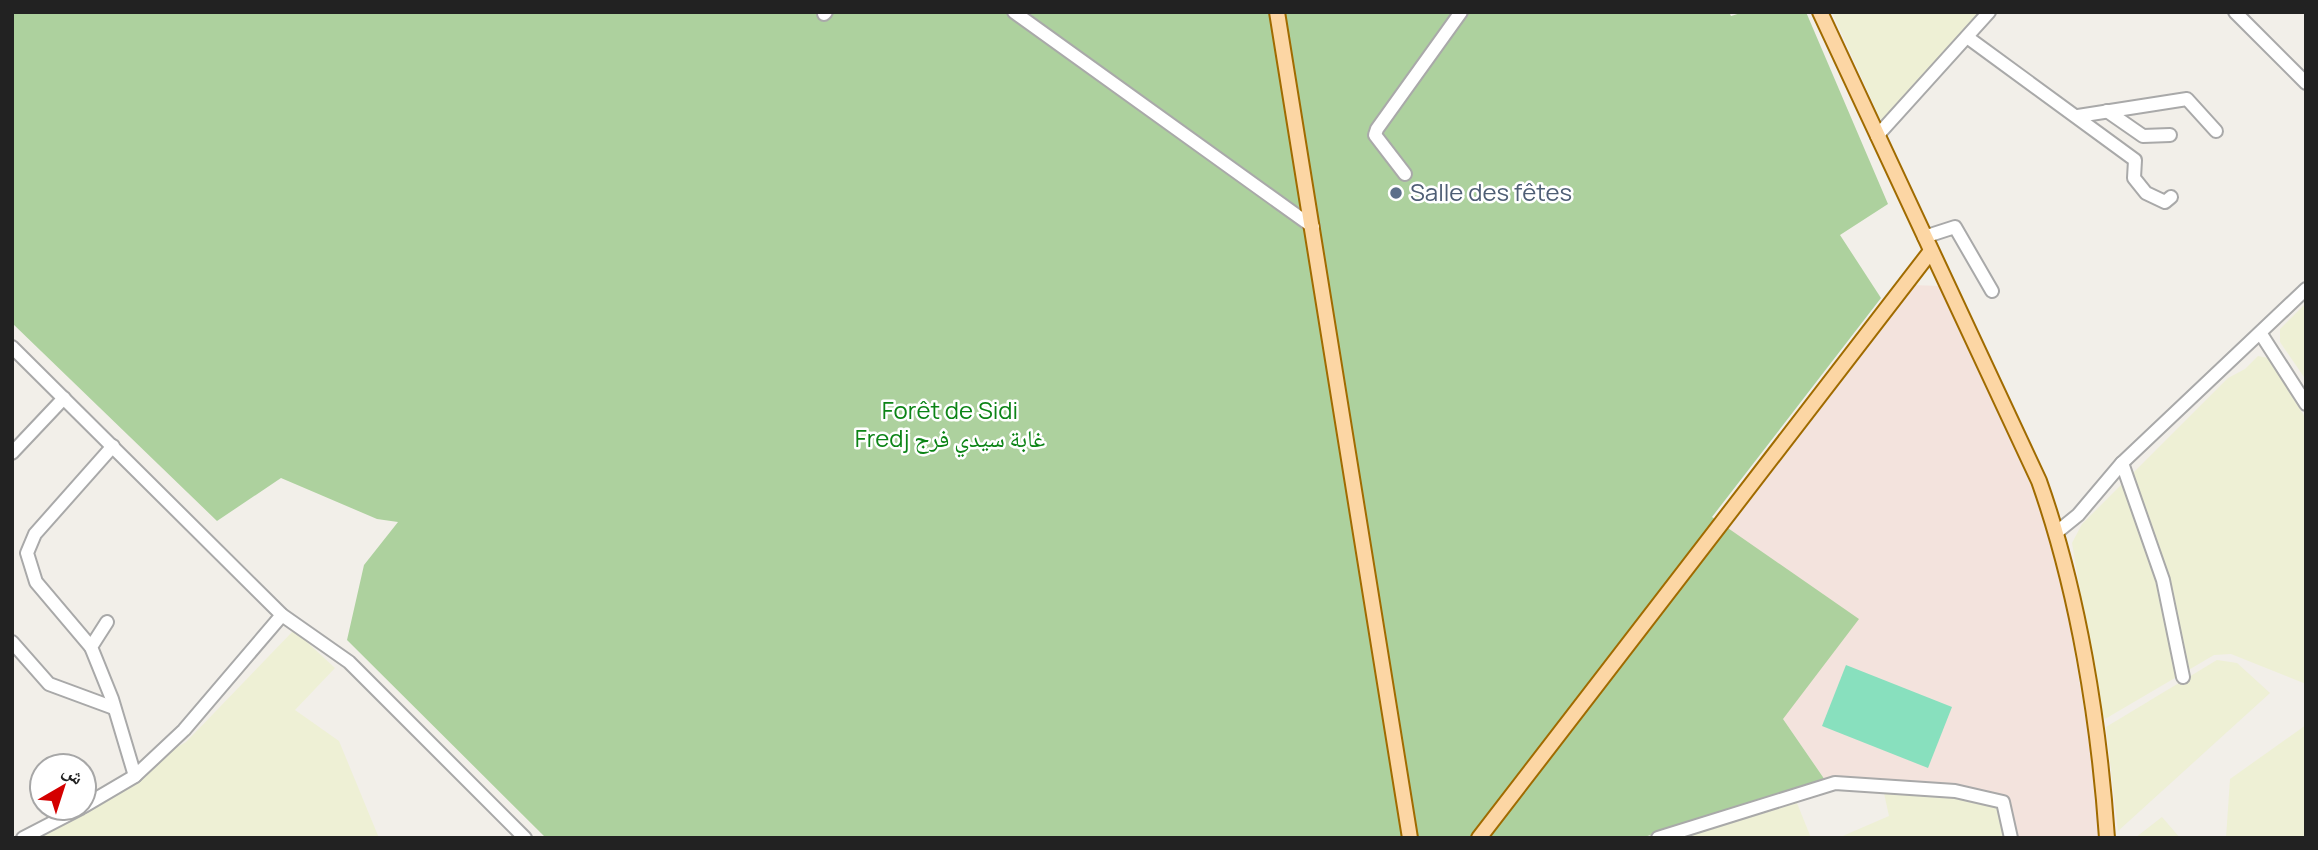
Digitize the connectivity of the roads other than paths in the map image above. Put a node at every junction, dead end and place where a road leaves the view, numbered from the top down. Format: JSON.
{"nodes":[{"id":1,"x":1014,"y":12,"type":"edge"},
{"id":2,"x":1277,"y":12,"type":"edge"},
{"id":3,"x":1461,"y":12,"type":"edge"},
{"id":4,"x":1819,"y":12,"type":"edge"},
{"id":5,"x":1989,"y":12,"type":"edge"},
{"id":6,"x":2235,"y":12,"type":"edge"},
{"id":7,"x":1967,"y":37,"type":"junction"},
{"id":8,"x":2306,"y":83,"type":"edge"},
{"id":9,"x":2108,"y":111,"type":"junction"},
{"id":10,"x":2078,"y":116,"type":"junction"},
{"id":11,"x":2216,"y":131,"type":"dead end"},
{"id":12,"x":2170,"y":135,"type":"dead end"},
{"id":13,"x":1877,"y":136,"type":"junction"},
{"id":14,"x":1405,"y":174,"type":"dead end"},
{"id":15,"x":2171,"y":197,"type":"dead end"},
{"id":16,"x":1313,"y":227,"type":"junction"},
{"id":17,"x":1924,"y":237,"type":"junction"},
{"id":18,"x":1931,"y":251,"type":"junction"},
{"id":19,"x":2306,"y":289,"type":"edge"},
{"id":20,"x":1992,"y":291,"type":"dead end"},
{"id":21,"x":2261,"y":334,"type":"junction"},
{"id":22,"x":12,"y":347,"type":"edge"},
{"id":23,"x":64,"y":398,"type":"junction"},
{"id":24,"x":2306,"y":404,"type":"edge"},
{"id":25,"x":113,"y":446,"type":"junction"},
{"id":26,"x":12,"y":453,"type":"edge"},
{"id":27,"x":2122,"y":463,"type":"junction"},
{"id":28,"x":2057,"y":533,"type":"junction"},
{"id":29,"x":282,"y":615,"type":"junction"},
{"id":30,"x":107,"y":622,"type":"dead end"},
{"id":31,"x":12,"y":642,"type":"edge"},
{"id":32,"x":91,"y":647,"type":"junction"},
{"id":33,"x":2183,"y":677,"type":"dead end"},
{"id":34,"x":114,"y":708,"type":"junction"},
{"id":35,"x":135,"y":776,"type":"junction"},
{"id":36,"x":98,"y":798,"type":"edge"},
{"id":37,"x":54,"y":822,"type":"edge"},
{"id":38,"x":23,"y":838,"type":"edge"},
{"id":39,"x":525,"y":838,"type":"edge"},
{"id":40,"x":1410,"y":838,"type":"edge"},
{"id":41,"x":1479,"y":838,"type":"edge"},
{"id":42,"x":1658,"y":838,"type":"edge"},
{"id":43,"x":2011,"y":838,"type":"edge"},
{"id":44,"x":2107,"y":838,"type":"edge"}],
"edges":[{"from":1,"to":16,"type":"street"},
{"from":2,"to":16,"type":"main road"},
{"from":3,"to":14,"type":"street"},
{"from":4,"to":13,"type":"main road"},
{"from":5,"to":7,"type":"street"},
{"from":6,"to":8,"type":"street"},
{"from":7,"to":10,"type":"street"},
{"from":7,"to":13,"type":"street"},
{"from":9,"to":10,"type":"street"},
{"from":9,"to":11,"type":"street"},
{"from":9,"to":12,"type":"street"},
{"from":10,"to":15,"type":"street"},
{"from":13,"to":17,"type":"main road"},
{"from":16,"to":40,"type":"main road"},
{"from":17,"to":18,"type":"main road"},
{"from":17,"to":20,"type":"street"},
{"from":18,"to":28,"type":"main road"},
{"from":18,"to":41,"type":"main road"},
{"from":19,"to":21,"type":"street"},
{"from":21,"to":24,"type":"street"},
{"from":21,"to":27,"type":"street"},
{"from":22,"to":23,"type":"street"},
{"from":23,"to":25,"type":"street"},
{"from":23,"to":26,"type":"street"},
{"from":25,"to":29,"type":"street"},
{"from":25,"to":32,"type":"street"},
{"from":27,"to":28,"type":"street"},
{"from":27,"to":33,"type":"street"},
{"from":28,"to":44,"type":"main road"},
{"from":29,"to":35,"type":"street"},
{"from":29,"to":39,"type":"street"},
{"from":30,"to":32,"type":"street"},
{"from":31,"to":34,"type":"street"},
{"from":32,"to":34,"type":"street"},
{"from":34,"to":35,"type":"street"},
{"from":35,"to":36,"type":"street"},
{"from":37,"to":38,"type":"street"},
{"from":42,"to":43,"type":"street"}]}
